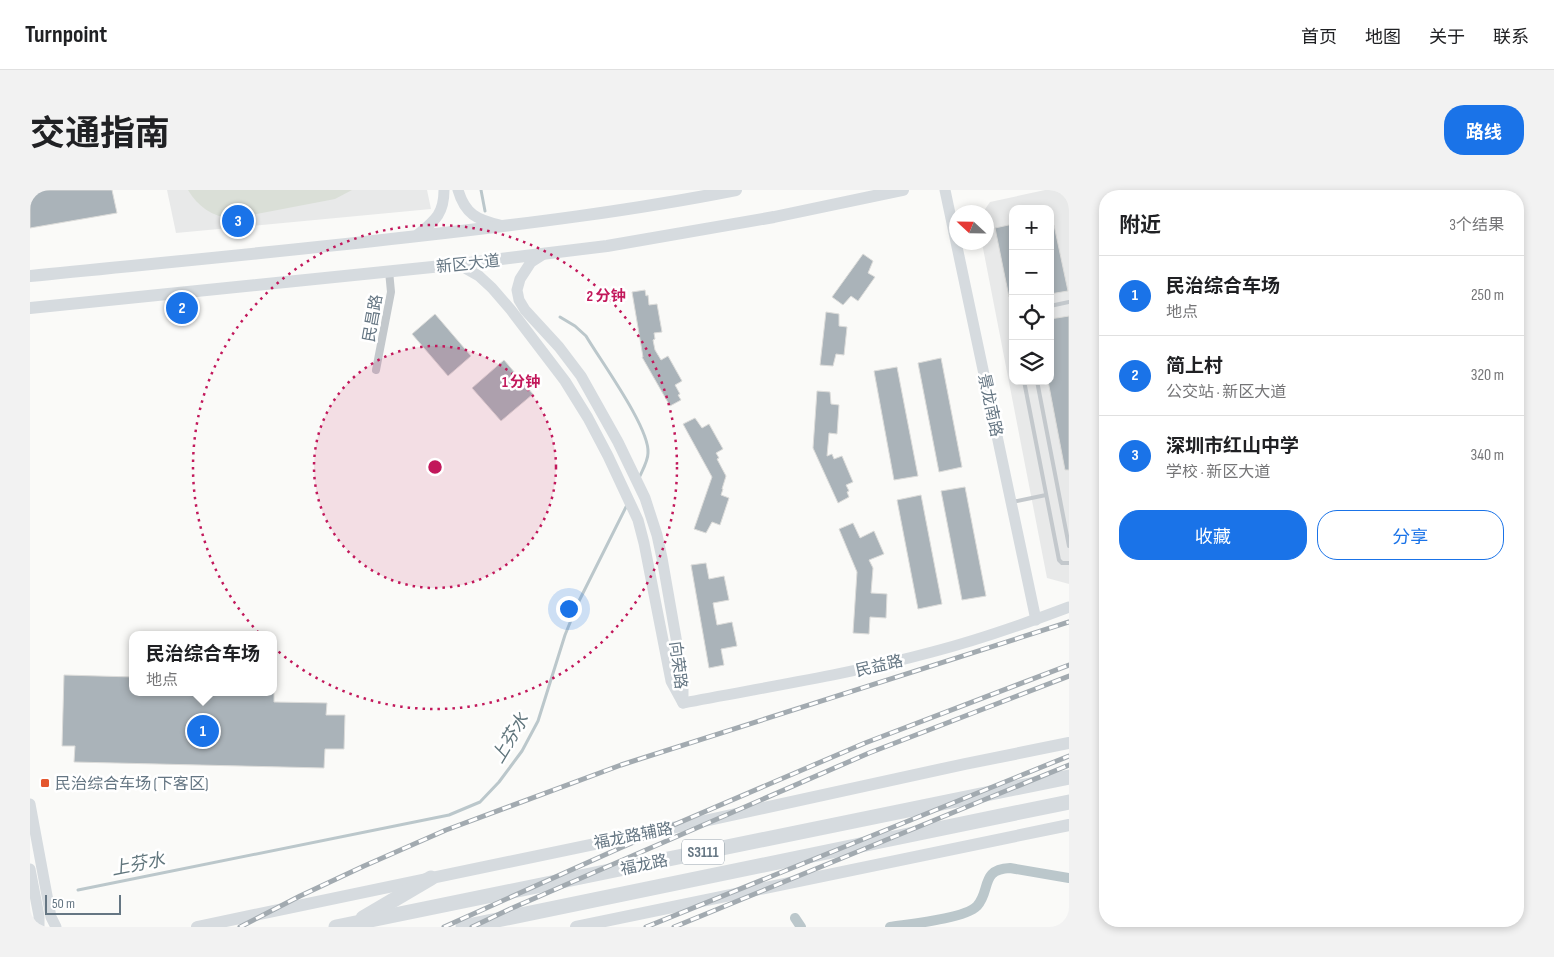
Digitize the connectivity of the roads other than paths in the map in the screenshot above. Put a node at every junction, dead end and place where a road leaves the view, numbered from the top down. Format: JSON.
{"nodes":[{"id":1,"x":444,"y":190,"type":"edge"},
{"id":2,"x":458,"y":190,"type":"edge"},
{"id":3,"x":736,"y":190,"type":"edge"},
{"id":4,"x":902,"y":190,"type":"edge"},
{"id":5,"x":945,"y":190,"type":"edge"},
{"id":6,"x":504,"y":226,"type":"junction"},
{"id":7,"x":416,"y":236,"type":"junction"},
{"id":8,"x":542,"y":255,"type":"junction"},
{"id":9,"x":452,"y":265,"type":"junction"},
{"id":10,"x":389,"y":271,"type":"junction"},
{"id":11,"x":30,"y":276,"type":"edge"},
{"id":12,"x":1069,"y":302,"type":"edge"},
{"id":13,"x":1054,"y":305,"type":"edge"},
{"id":14,"x":30,"y":308,"type":"edge"},
{"id":15,"x":376,"y":370,"type":"dead end"},
{"id":16,"x":1025,"y":385,"type":"edge"},
{"id":17,"x":1038,"y":385,"type":"edge"},
{"id":18,"x":1046,"y":495,"type":"junction"},
{"id":19,"x":1011,"y":502,"type":"junction"},
{"id":20,"x":1069,"y":546,"type":"edge"},
{"id":21,"x":1069,"y":563,"type":"edge"},
{"id":22,"x":1069,"y":607,"type":"edge"},
{"id":23,"x":1036,"y":620,"type":"junction"},
{"id":24,"x":683,"y":703,"type":"junction"},
{"id":25,"x":1069,"y":744,"type":"edge"},
{"id":26,"x":1069,"y":777,"type":"edge"},
{"id":27,"x":1069,"y":802,"type":"edge"},
{"id":28,"x":30,"y":804,"type":"edge"},
{"id":29,"x":1069,"y":825,"type":"edge"},
{"id":30,"x":30,"y":869,"type":"edge"},
{"id":31,"x":431,"y":878,"type":"junction"},
{"id":32,"x":354,"y":924,"type":"junction"},
{"id":33,"x":38,"y":927,"type":"edge"},
{"id":34,"x":56,"y":927,"type":"edge"},
{"id":35,"x":197,"y":927,"type":"edge"},
{"id":36,"x":336,"y":927,"type":"edge"},
{"id":37,"x":463,"y":927,"type":"edge"},
{"id":38,"x":576,"y":927,"type":"edge"}],
"edges":[{"from":1,"to":7,"type":"street"},
{"from":2,"to":6,"type":"street"},
{"from":3,"to":6,"type":"main road","name":"新区大道"},
{"from":4,"to":8,"type":"main road","name":"新区大道"},
{"from":5,"to":19,"type":"street","name":"景龙南路"},
{"from":6,"to":7,"type":"main road","name":"新区大道"},
{"from":7,"to":11,"type":"main road","name":"新区大道"},
{"from":8,"to":9,"type":"main road","name":"新区大道"},
{"from":8,"to":24,"type":"street","name":"向荣路"},
{"from":9,"to":10,"type":"main road","name":"新区大道"},
{"from":9,"to":24,"type":"street","name":"向荣路"},
{"from":10,"to":14,"type":"main road","name":"新区大道"},
{"from":10,"to":15,"type":"street","name":"民昌路"},
{"from":12,"to":13,"type":"lane"},
{"from":16,"to":18,"type":"lane"},
{"from":17,"to":20,"type":"lane"},
{"from":18,"to":19,"type":"lane"},
{"from":18,"to":21,"type":"lane"},
{"from":19,"to":23,"type":"street","name":"景龙南路"},
{"from":22,"to":23,"type":"street","name":"民益路"},
{"from":23,"to":24,"type":"street","name":"民益路"},
{"from":25,"to":31,"type":"main road","name":"福龙路辅路"},
{"from":26,"to":32,"type":"highway","name":"福龙路","number":"S3111"},
{"from":27,"to":37,"type":"highway","name":"福龙路","number":"S3111"},
{"from":28,"to":34,"type":"street"},
{"from":29,"to":38,"type":"main road"},
{"from":30,"to":33,"type":"street"},
{"from":31,"to":32,"type":"highway"},
{"from":31,"to":35,"type":"main road","name":"福龙路辅路"},
{"from":32,"to":36,"type":"highway","name":"福龙路","number":"S3111"}]}
